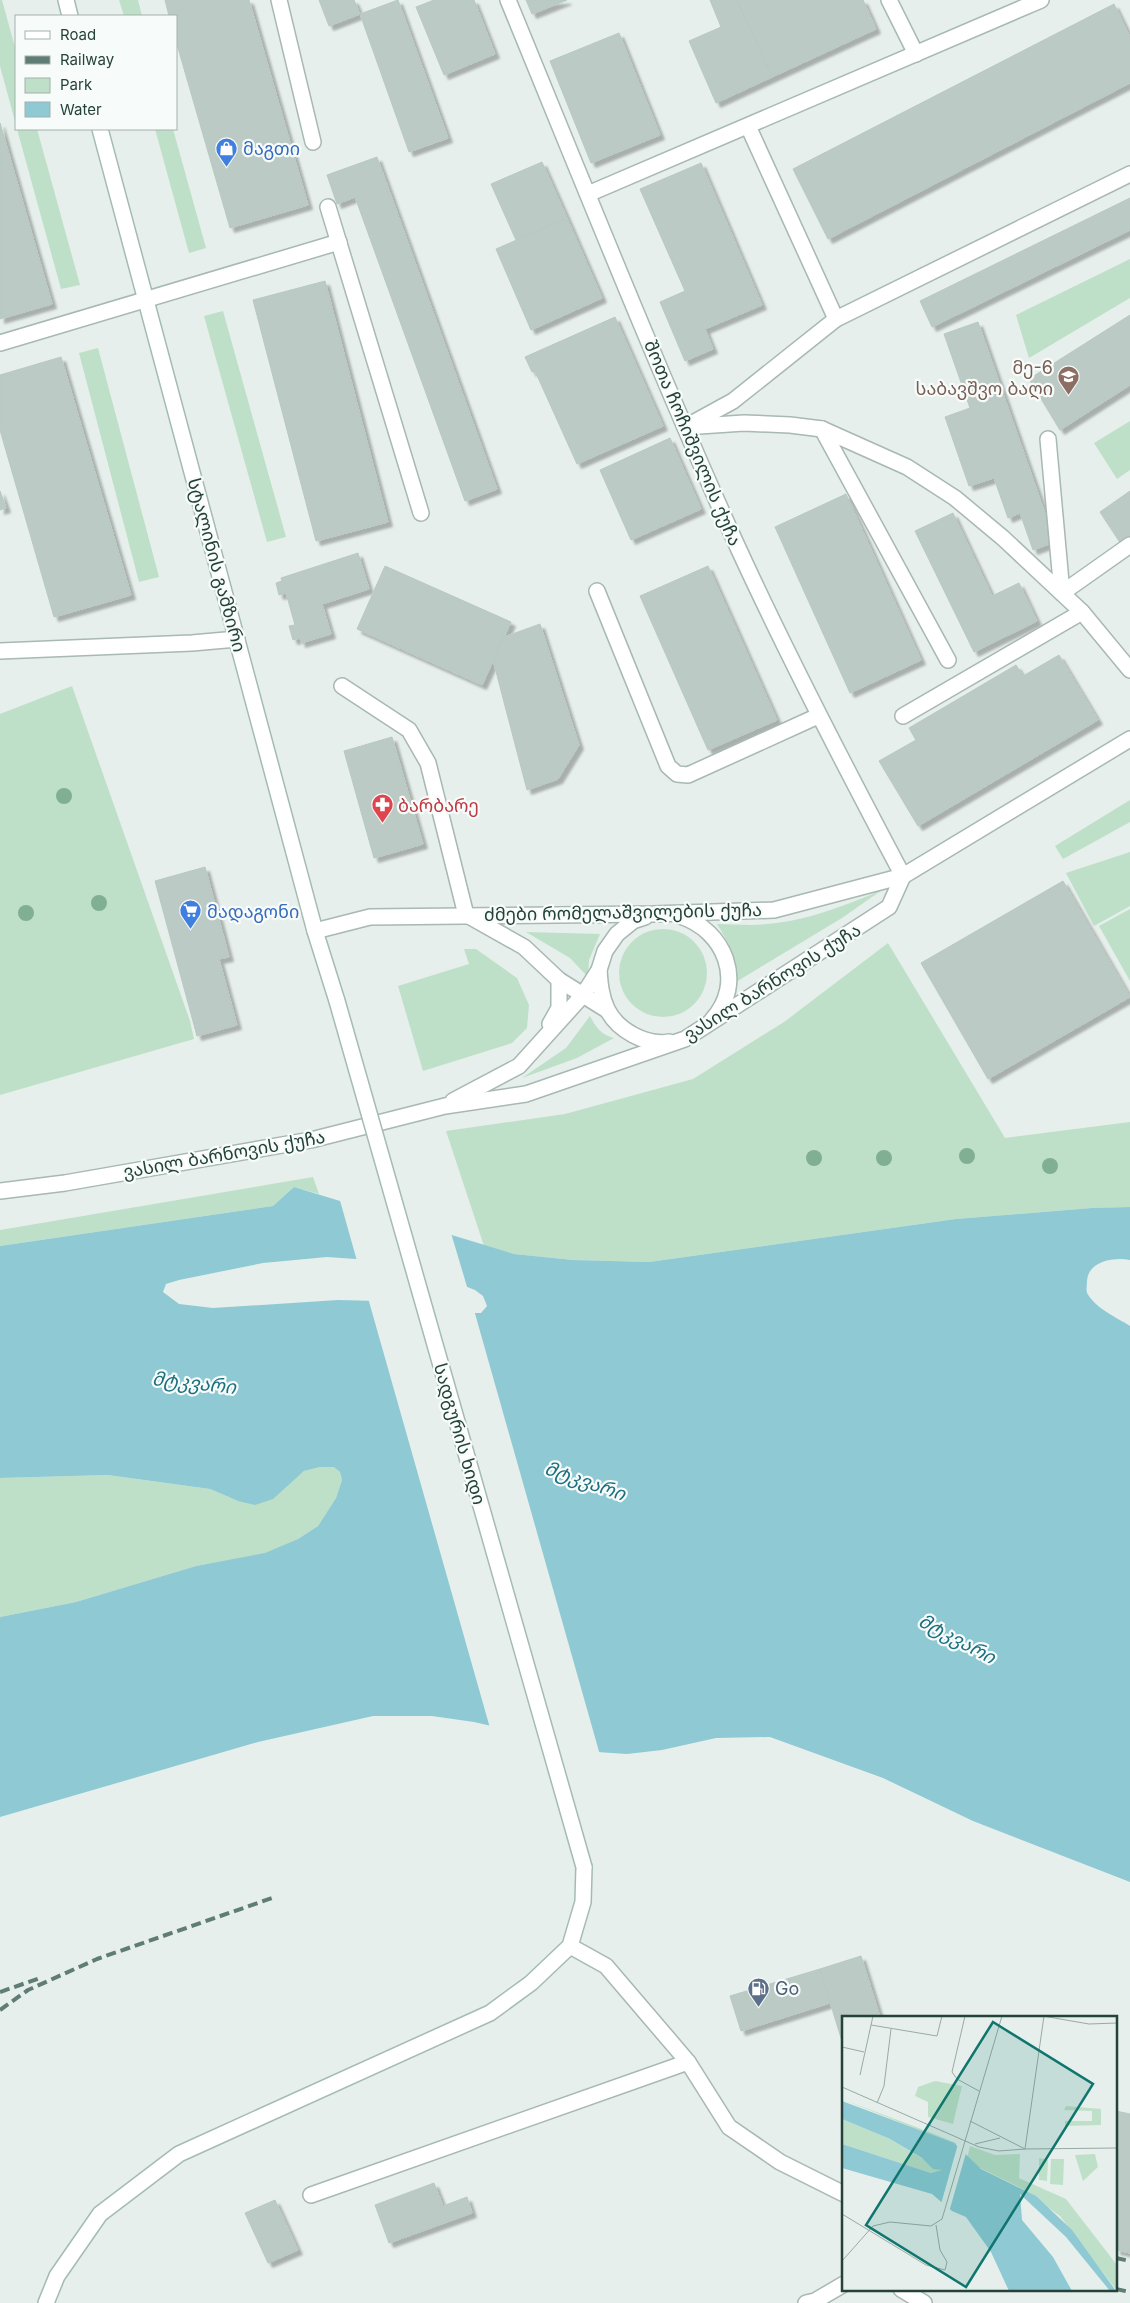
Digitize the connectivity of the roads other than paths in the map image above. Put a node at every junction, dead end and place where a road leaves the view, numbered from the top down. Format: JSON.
{"nodes":[{"id":1,"x":66,"y":0,"type":"edge"},
{"id":2,"x":279,"y":0,"type":"edge"},
{"id":3,"x":508,"y":0,"type":"edge"},
{"id":4,"x":889,"y":0,"type":"edge"},
{"id":5,"x":1041,"y":0,"type":"edge"},
{"id":6,"x":70,"y":15,"type":"edge"},
{"id":7,"x":916,"y":54,"type":"junction"},
{"id":8,"x":748,"y":126,"type":"junction"},
{"id":9,"x":100,"y":130,"type":"edge"},
{"id":10,"x":313,"y":142,"type":"dead end"},
{"id":11,"x":1130,"y":174,"type":"edge"},
{"id":12,"x":588,"y":194,"type":"junction"},
{"id":13,"x":328,"y":207,"type":"dead end"},
{"id":14,"x":339,"y":242,"type":"junction"},
{"id":15,"x":145,"y":301,"type":"junction"},
{"id":16,"x":836,"y":319,"type":"junction"},
{"id":17,"x":0,"y":343,"type":"edge"},
{"id":18,"x":685,"y":427,"type":"junction"},
{"id":19,"x":822,"y":429,"type":"junction"},
{"id":20,"x":1048,"y":439,"type":"dead end"},
{"id":21,"x":421,"y":513,"type":"dead end"},
{"id":22,"x":1130,"y":545,"type":"edge"},
{"id":23,"x":597,"y":590,"type":"dead end"},
{"id":24,"x":1062,"y":593,"type":"junction"},
{"id":25,"x":1082,"y":612,"type":"junction"},
{"id":26,"x":237,"y":639,"type":"junction"},
{"id":27,"x":0,"y":651,"type":"edge"},
{"id":28,"x":948,"y":660,"type":"dead end"},
{"id":29,"x":1130,"y":670,"type":"edge"},
{"id":30,"x":342,"y":686,"type":"dead end"},
{"id":31,"x":818,"y":716,"type":"junction"},
{"id":32,"x":903,"y":716,"type":"dead end"},
{"id":33,"x":1130,"y":739,"type":"edge"},
{"id":34,"x":903,"y":876,"type":"junction"},
{"id":35,"x":673,"y":913,"type":"junction"},
{"id":36,"x":653,"y":914,"type":"junction"},
{"id":37,"x":466,"y":915,"type":"junction"},
{"id":38,"x":315,"y":931,"type":"junction"},
{"id":39,"x":599,"y":970,"type":"junction"},
{"id":40,"x":559,"y":980,"type":"junction"},
{"id":41,"x":582,"y":996,"type":"junction"},
{"id":42,"x":337,"y":1001,"type":"joint"},
{"id":43,"x":607,"y":1010,"type":"junction"},
{"id":44,"x":704,"y":1029,"type":"junction"},
{"id":45,"x":685,"y":1040,"type":"junction"},
{"id":46,"x":538,"y":1046,"type":"junction"},
{"id":47,"x":445,"y":1106,"type":"junction"},
{"id":48,"x":0,"y":1191,"type":"edge"},
{"id":49,"x":570,"y":1946,"type":"junction"},
{"id":50,"x":688,"y":2062,"type":"junction"},
{"id":51,"x":842,"y":2193,"type":"edge"},
{"id":52,"x":311,"y":2195,"type":"dead end"},
{"id":53,"x":842,"y":2285,"type":"edge"},
{"id":54,"x":903,"y":2290,"type":"edge"},
{"id":55,"x":46,"y":2301,"type":"edge"},
{"id":56,"x":806,"y":2303,"type":"edge"},
{"id":57,"x":924,"y":2303,"type":"edge"}],
"edges":[{"from":1,"to":6,"type":"street"},
{"from":2,"to":10,"type":"street"},
{"from":3,"to":12,"type":"street","name":"შოთა ჩოჩიშვილის ქუჩა"},
{"from":4,"to":7,"type":"street"},
{"from":5,"to":7,"type":"street"},
{"from":7,"to":8,"type":"street"},
{"from":8,"to":12,"type":"street"},
{"from":8,"to":16,"type":"street"},
{"from":9,"to":15,"type":"street","name":"სტალინის გამზირი"},
{"from":11,"to":16,"type":"street"},
{"from":12,"to":18,"type":"street","name":"შოთა ჩოჩიშვილის ქუჩა"},
{"from":13,"to":14,"type":"street"},
{"from":14,"to":15,"type":"street"},
{"from":14,"to":21,"type":"street"},
{"from":15,"to":17,"type":"street"},
{"from":15,"to":26,"type":"street","name":"სტალინის გამზირი"},
{"from":16,"to":18,"type":"street"},
{"from":18,"to":19,"type":"street"},
{"from":18,"to":31,"type":"street","name":"შოთა ჩოჩიშვილის ქუჩა"},
{"from":19,"to":24,"type":"street"},
{"from":19,"to":28,"type":"street"},
{"from":20,"to":24,"type":"street"},
{"from":22,"to":24,"type":"street"},
{"from":23,"to":31,"type":"street"},
{"from":24,"to":25,"type":"street"},
{"from":25,"to":29,"type":"street"},
{"from":25,"to":32,"type":"street"},
{"from":26,"to":27,"type":"street"},
{"from":26,"to":38,"type":"street","name":"სტალინის გამზირი"},
{"from":30,"to":37,"type":"street"},
{"from":31,"to":34,"type":"street","name":"შოთა ჩოჩიშვილის ქუჩა"},
{"from":33,"to":34,"type":"street","name":"ძმები რომელაშვილების ქუჩა"},
{"from":34,"to":35,"type":"street","name":"ძმები რომელაშვილების ქუჩა"},
{"from":34,"to":44,"type":"street","name":"ვასილ ბარნოვის ქუჩა"},
{"from":35,"to":36,"type":"street","name":"ძმები რომელაშვილების ქუჩა"},
{"from":35,"to":44,"type":"street"},
{"from":36,"to":37,"type":"street","name":"ძმები რომელაშვილების ქუჩა"},
{"from":36,"to":39,"type":"street"},
{"from":37,"to":38,"type":"street","name":"ძმები რომელაშვილების ქუჩა"},
{"from":37,"to":40,"type":"street"},
{"from":38,"to":42,"type":"street","name":"სტალინის გამზირი"},
{"from":39,"to":41,"type":"street"},
{"from":39,"to":43,"type":"street"},
{"from":40,"to":41,"type":"street"},
{"from":40,"to":46,"type":"street"},
{"from":41,"to":43,"type":"street"},
{"from":41,"to":46,"type":"street"},
{"from":42,"to":49,"type":"street","name":"სადგურის ხიდი","bridge":true},
{"from":43,"to":45,"type":"street"},
{"from":44,"to":45,"type":"street","name":"ვასილ ბარნოვის ქუჩა"},
{"from":45,"to":47,"type":"street","name":"ვასილ ბარნოვის ქუჩა"},
{"from":46,"to":47,"type":"street","name":"ვასილ ბარნოვის ქუჩა"},
{"from":47,"to":48,"type":"street","name":"ვასილ ბარნოვის ქუჩა"},
{"from":49,"to":50,"type":"street"},
{"from":49,"to":55,"type":"street"},
{"from":50,"to":51,"type":"street"},
{"from":50,"to":52,"type":"street"},
{"from":53,"to":56,"type":"street"},
{"from":54,"to":57,"type":"street"}]}
